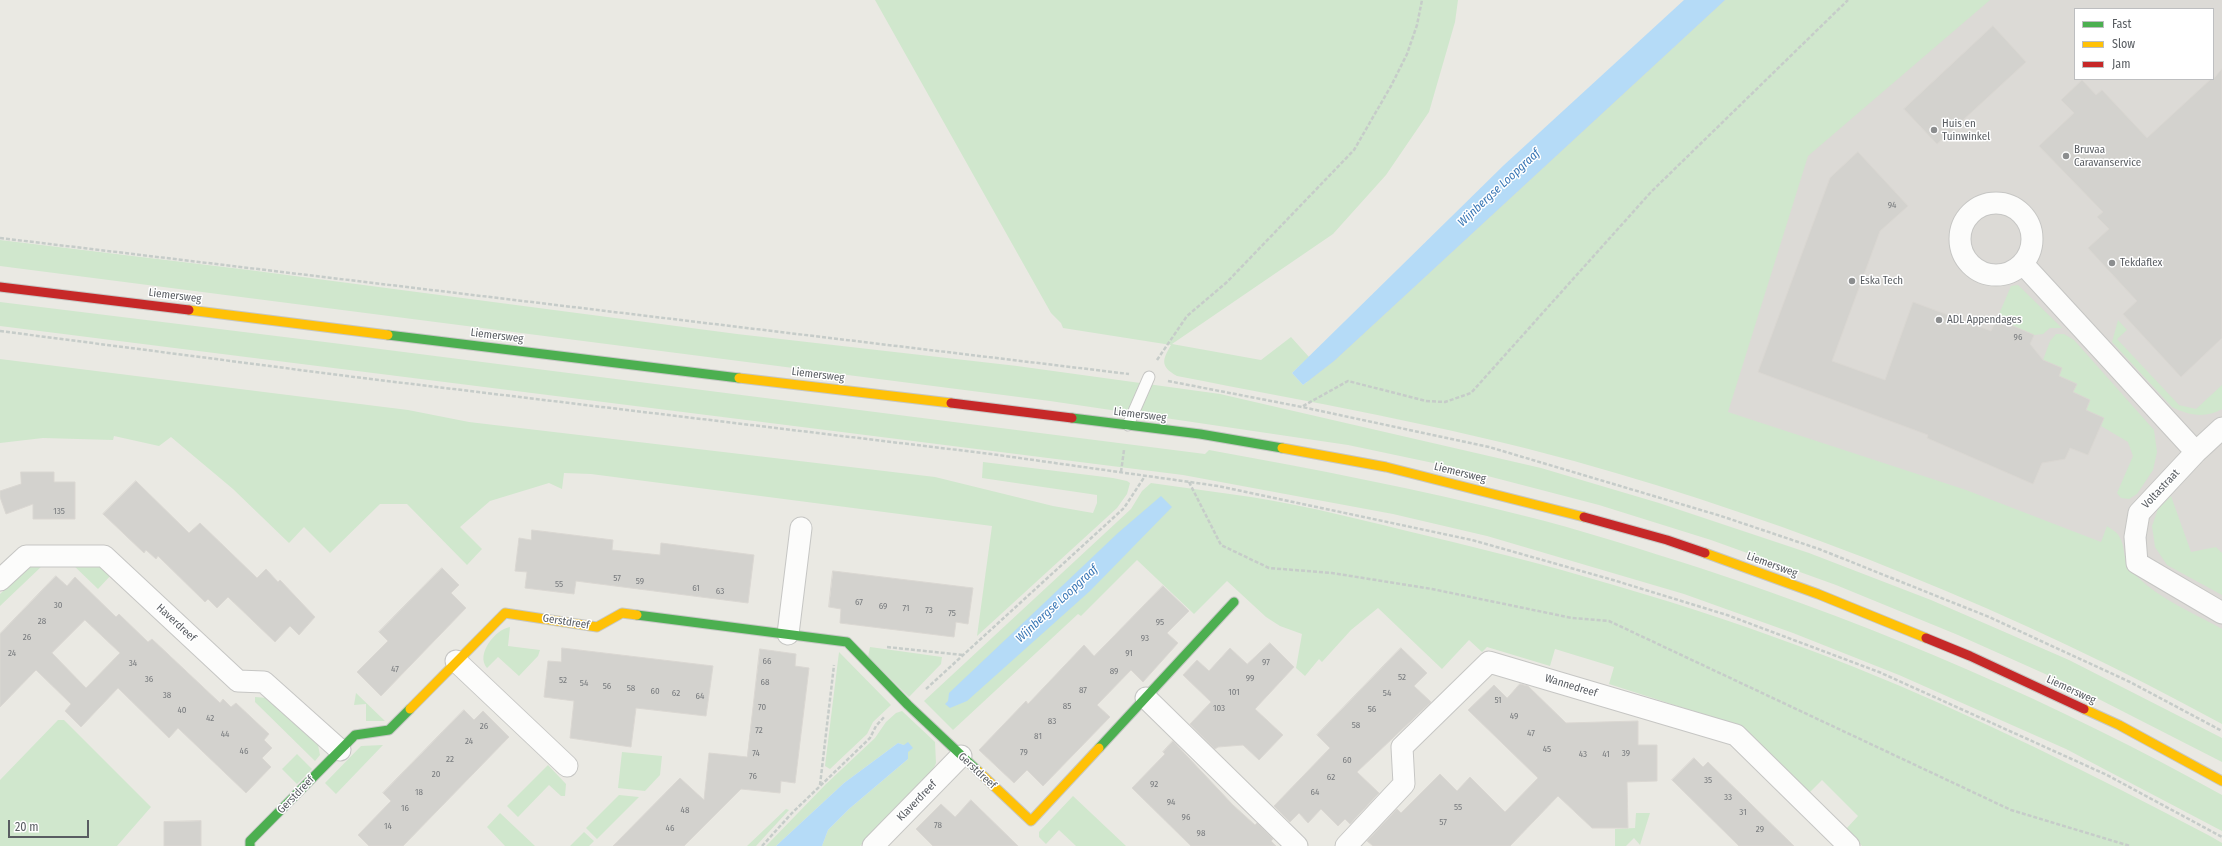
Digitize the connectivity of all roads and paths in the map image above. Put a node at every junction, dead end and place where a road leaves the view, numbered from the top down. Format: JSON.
{"nodes":[{"id":1,"x":1422,"y":0,"type":"edge"},
{"id":2,"x":1848,"y":0,"type":"edge"},
{"id":3,"x":0,"y":238,"type":"edge"},
{"id":4,"x":2023,"y":264,"type":"dead end"},
{"id":5,"x":0,"y":287,"type":"edge"},
{"id":6,"x":0,"y":331,"type":"edge"},
{"id":7,"x":1149,"y":377,"type":"junction"},
{"id":8,"x":1302,"y":406,"type":"junction"},
{"id":9,"x":1128,"y":426,"type":"junction"},
{"id":10,"x":2222,"y":428,"type":"edge"},
{"id":11,"x":2196,"y":452,"type":"junction"},
{"id":12,"x":1145,"y":476,"type":"junction"},
{"id":13,"x":1189,"y":482,"type":"junction"},
{"id":14,"x":801,"y":528,"type":"dead end"},
{"id":15,"x":0,"y":580,"type":"edge"},
{"id":16,"x":1234,"y":602,"type":"dead end"},
{"id":17,"x":2222,"y":614,"type":"edge"},
{"id":18,"x":788,"y":634,"type":"junction"},
{"id":19,"x":837,"y":641,"type":"junction"},
{"id":20,"x":886,"y":646,"type":"dead end"},
{"id":21,"x":963,"y":655,"type":"junction"},
{"id":22,"x":456,"y":662,"type":"junction"},
{"id":23,"x":1146,"y":698,"type":"junction"},
{"id":24,"x":905,"y":702,"type":"junction"},
{"id":25,"x":2222,"y":731,"type":"edge"},
{"id":26,"x":340,"y":750,"type":"junction"},
{"id":27,"x":961,"y":756,"type":"junction"},
{"id":28,"x":566,"y":766,"type":"dead end"},
{"id":29,"x":2222,"y":781,"type":"edge"},
{"id":30,"x":820,"y":786,"type":"junction"},
{"id":31,"x":2222,"y":837,"type":"edge"},
{"id":32,"x":250,"y":846,"type":"edge"},
{"id":33,"x":762,"y":846,"type":"edge"},
{"id":34,"x":873,"y":846,"type":"edge"},
{"id":35,"x":1297,"y":846,"type":"edge"},
{"id":36,"x":1346,"y":846,"type":"edge"},
{"id":37,"x":1849,"y":846,"type":"edge"},
{"id":38,"x":2130,"y":846,"type":"edge"}],
"edges":[{"from":1,"to":7,"type":"path"},
{"from":2,"to":8,"type":"path"},
{"from":3,"to":7,"type":"path"},
{"from":4,"to":11,"type":"street"},
{"from":5,"to":9,"type":"main road","name":"Liemersweg"},
{"from":6,"to":12,"type":"path"},
{"from":7,"to":8,"type":"path"},
{"from":7,"to":9,"type":"lane"},
{"from":8,"to":25,"type":"path"},
{"from":9,"to":29,"type":"main road","name":"Liemersweg"},
{"from":10,"to":11,"type":"street","name":"Voltastraat"},
{"from":11,"to":17,"type":"street","name":"Voltastraat"},
{"from":12,"to":13,"type":"path"},
{"from":12,"to":21,"type":"path"},
{"from":13,"to":31,"type":"path"},
{"from":13,"to":38,"type":"path"},
{"from":14,"to":18,"type":"street"},
{"from":15,"to":26,"type":"street","name":"Haverdreef"},
{"from":16,"to":23,"type":"main road","name":"Gerstdreef"},
{"from":18,"to":19,"type":"main road","name":"Gerstdreef"},
{"from":18,"to":22,"type":"main road","name":"Gerstdreef"},
{"from":19,"to":24,"type":"main road","name":"Gerstdreef"},
{"from":19,"to":30,"type":"path"},
{"from":20,"to":21,"type":"path"},
{"from":21,"to":24,"type":"path"},
{"from":22,"to":26,"type":"main road","name":"Gerstdreef"},
{"from":22,"to":28,"type":"street"},
{"from":23,"to":27,"type":"main road","name":"Gerstdreef"},
{"from":23,"to":35,"type":"street"},
{"from":24,"to":27,"type":"main road","name":"Gerstdreef"},
{"from":24,"to":30,"type":"path"},
{"from":26,"to":32,"type":"main road","name":"Gerstdreef"},
{"from":27,"to":34,"type":"street","name":"Klaverdreef"},
{"from":30,"to":33,"type":"path"},
{"from":36,"to":37,"type":"street","name":"Wannedreef"}]}
